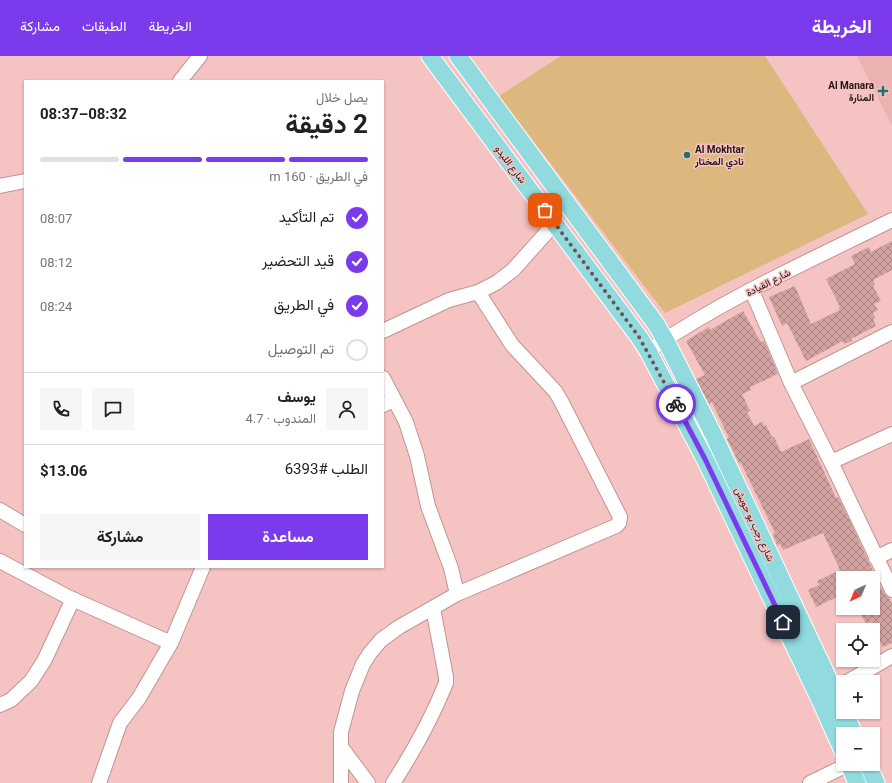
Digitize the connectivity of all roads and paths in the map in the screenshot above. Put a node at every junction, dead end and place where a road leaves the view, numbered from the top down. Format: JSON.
{"nodes":[{"id":1,"x":200,"y":56,"type":"edge"},
{"id":2,"x":430,"y":56,"type":"edge"},
{"id":3,"x":458,"y":56,"type":"edge"},
{"id":4,"x":181,"y":80,"type":"edge"},
{"id":5,"x":24,"y":181,"type":"edge"},
{"id":6,"x":0,"y":186,"type":"edge"},
{"id":7,"x":892,"y":220,"type":"edge"},
{"id":8,"x":554,"y":223,"type":"junction"},
{"id":9,"x":750,"y":290,"type":"junction"},
{"id":10,"x":478,"y":292,"type":"junction"},
{"id":11,"x":384,"y":330,"type":"edge"},
{"id":12,"x":892,"y":332,"type":"edge"},
{"id":13,"x":664,"y":339,"type":"junction"},
{"id":14,"x":648,"y":350,"type":"junction"},
{"id":15,"x":384,"y":382,"type":"edge"},
{"id":16,"x":791,"y":383,"type":"junction"},
{"id":17,"x":389,"y":402,"type":"edge"},
{"id":18,"x":892,"y":434,"type":"edge"},
{"id":19,"x":831,"y":462,"type":"junction"},
{"id":20,"x":0,"y":510,"type":"edge"},
{"id":21,"x":24,"y":524,"type":"edge"},
{"id":22,"x":892,"y":550,"type":"edge"},
{"id":23,"x":876,"y":558,"type":"junction"},
{"id":24,"x":0,"y":561,"type":"edge"},
{"id":25,"x":203,"y":568,"type":"edge"},
{"id":26,"x":892,"y":590,"type":"edge"},
{"id":27,"x":457,"y":594,"type":"junction"},
{"id":28,"x":73,"y":599,"type":"junction"},
{"id":29,"x":433,"y":608,"type":"junction"},
{"id":30,"x":171,"y":643,"type":"junction"},
{"id":31,"x":892,"y":656,"type":"edge"},
{"id":32,"x":860,"y":675,"type":"edge"},
{"id":33,"x":836,"y":676,"type":"edge"},
{"id":34,"x":0,"y":705,"type":"edge"},
{"id":35,"x":836,"y":735,"type":"edge"},
{"id":36,"x":341,"y":747,"type":"junction"},
{"id":37,"x":836,"y":770,"type":"edge"},
{"id":38,"x":852,"y":771,"type":"edge"},
{"id":39,"x":871,"y":771,"type":"edge"},
{"id":40,"x":99,"y":783,"type":"edge"},
{"id":41,"x":341,"y":783,"type":"edge"},
{"id":42,"x":368,"y":783,"type":"edge"},
{"id":43,"x":393,"y":783,"type":"edge"},
{"id":44,"x":810,"y":783,"type":"edge"},
{"id":45,"x":857,"y":783,"type":"edge"},
{"id":46,"x":876,"y":783,"type":"edge"}],
"edges":[{"from":1,"to":4,"type":"street"},
{"from":2,"to":8,"type":"main road","name":"شارع الليدو"},
{"from":3,"to":13,"type":"main road","name":"شارع الليدو"},
{"from":5,"to":6,"type":"street"},
{"from":7,"to":9,"type":"street","name":"شارع القيادة"},
{"from":8,"to":10,"type":"street"},
{"from":8,"to":14,"type":"main road","name":"شارع الليدو"},
{"from":9,"to":13,"type":"street","name":"شارع القيادة"},
{"from":9,"to":16,"type":"street"},
{"from":10,"to":11,"type":"street"},
{"from":10,"to":27,"type":"street"},
{"from":12,"to":16,"type":"street"},
{"from":13,"to":14,"type":"street","name":"شارع القيادة"},
{"from":13,"to":33,"type":"main road","name":"شارع رجب بو حويش"},
{"from":14,"to":35,"type":"main road","name":"شارع رجب بو حويش"},
{"from":15,"to":17,"type":"street"},
{"from":16,"to":19,"type":"street"},
{"from":17,"to":27,"type":"street"},
{"from":18,"to":19,"type":"street"},
{"from":19,"to":23,"type":"street"},
{"from":20,"to":21,"type":"street"},
{"from":22,"to":23,"type":"street"},
{"from":23,"to":26,"type":"street"},
{"from":24,"to":28,"type":"street"},
{"from":25,"to":30,"type":"street"},
{"from":27,"to":29,"type":"street"},
{"from":28,"to":30,"type":"street"},
{"from":28,"to":34,"type":"street"},
{"from":29,"to":36,"type":"street"},
{"from":29,"to":43,"type":"street"},
{"from":30,"to":40,"type":"street"},
{"from":31,"to":32,"type":"street"},
{"from":36,"to":41,"type":"street"},
{"from":36,"to":42,"type":"street"},
{"from":37,"to":44,"type":"street"},
{"from":38,"to":45,"type":"main road"},
{"from":39,"to":46,"type":"main road"}]}
